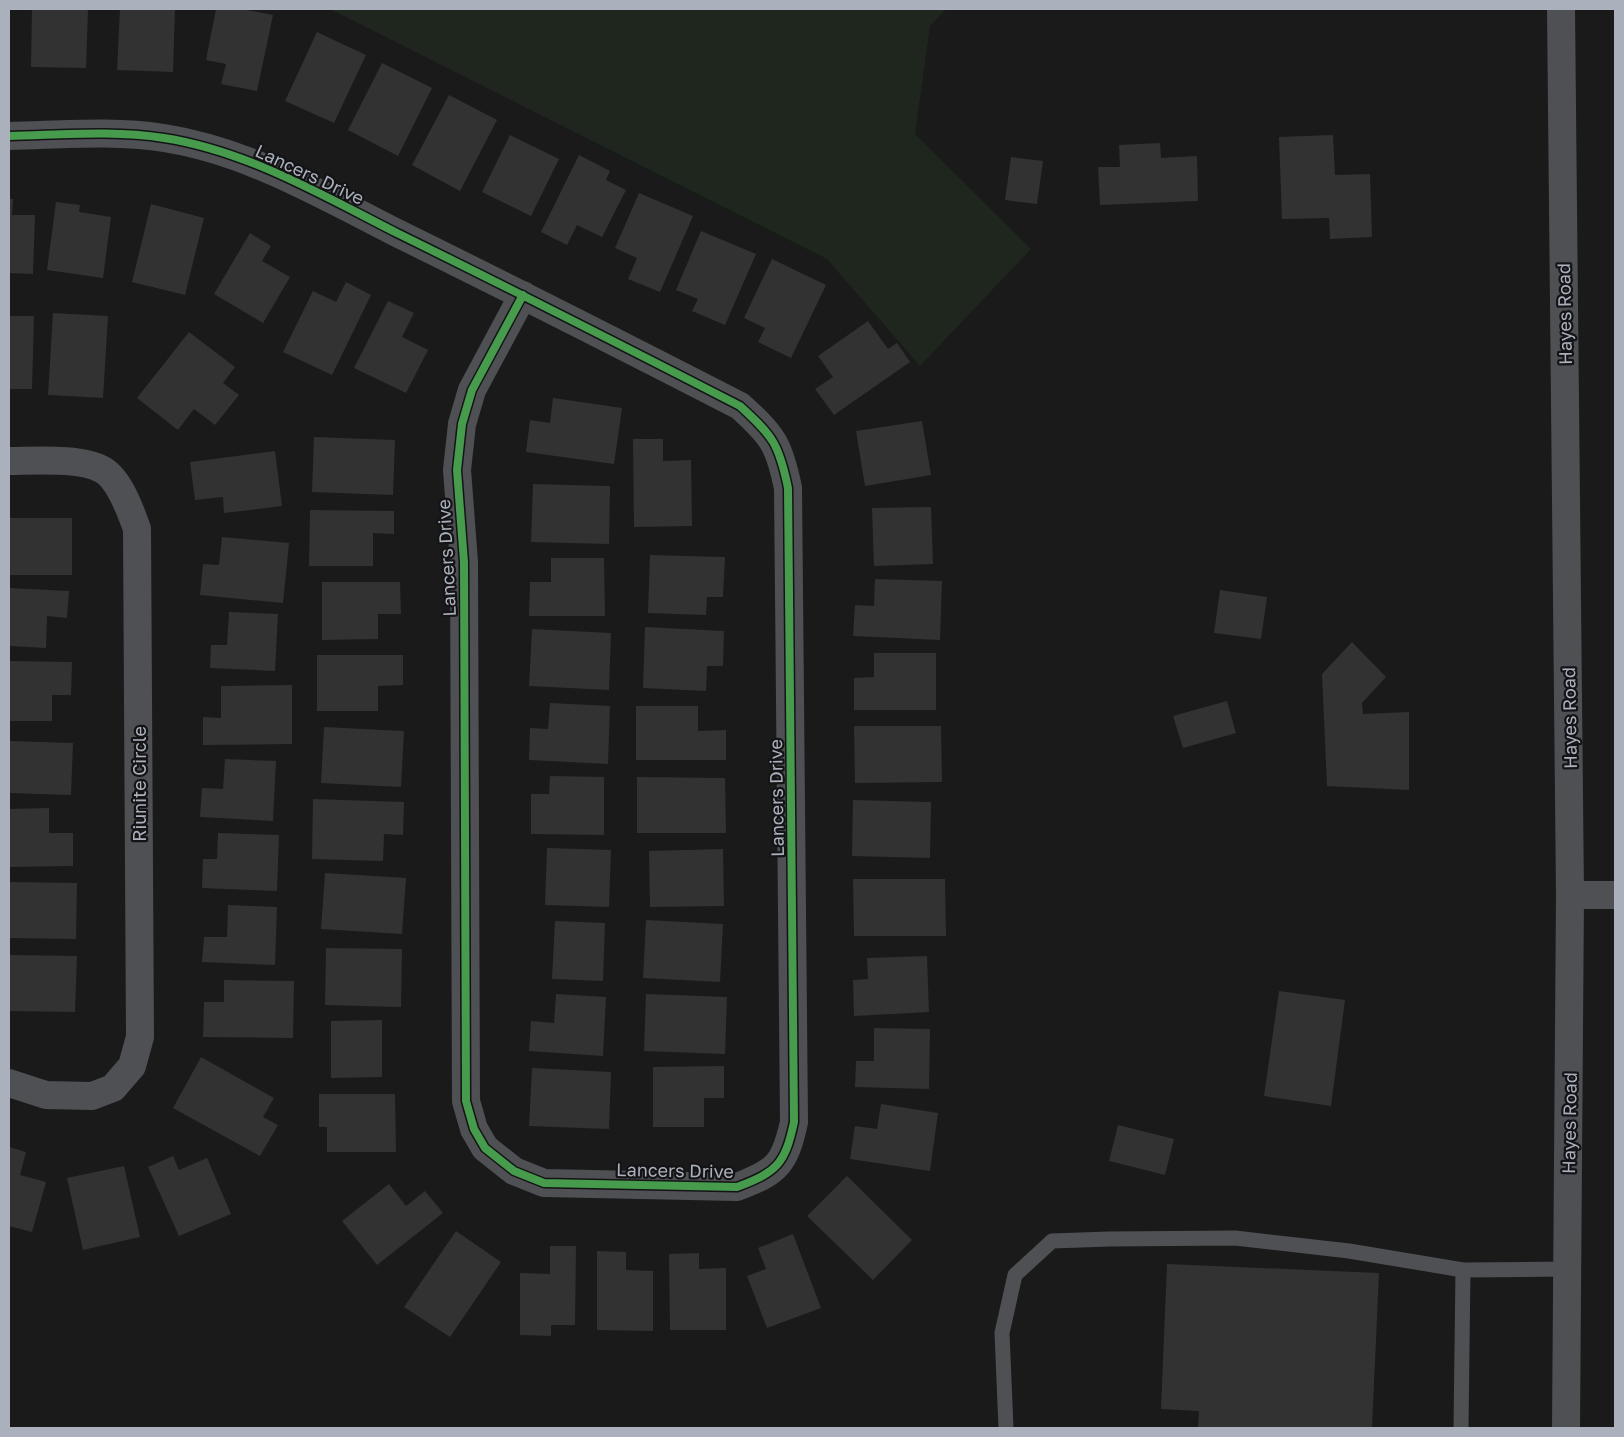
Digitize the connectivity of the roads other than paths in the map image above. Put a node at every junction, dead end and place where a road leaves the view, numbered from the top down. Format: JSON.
{"nodes":[{"id":1,"x":1561,"y":9,"type":"edge"},
{"id":2,"x":9,"y":136,"type":"edge"},
{"id":3,"x":523,"y":295,"type":"junction"},
{"id":4,"x":9,"y":461,"type":"edge"},
{"id":5,"x":1570,"y":895,"type":"junction"},
{"id":6,"x":1615,"y":895,"type":"edge"},
{"id":7,"x":9,"y":1083,"type":"edge"},
{"id":8,"x":1567,"y":1269,"type":"junction"},
{"id":9,"x":1463,"y":1270,"type":"junction"},
{"id":10,"x":1006,"y":1428,"type":"edge"},
{"id":11,"x":1461,"y":1428,"type":"edge"},
{"id":12,"x":1566,"y":1428,"type":"edge"}],
"edges":[{"from":1,"to":5,"type":"street","name":"Hayes Road"},
{"from":2,"to":3,"type":"street","name":"Lancers Drive"},
{"from":3,"to":3,"type":"street","name":"Lancers Drive"},
{"from":4,"to":7,"type":"street","name":"Riunite Circle"},
{"from":5,"to":6,"type":"street"},
{"from":5,"to":8,"type":"street","name":"Hayes Road"},
{"from":8,"to":9,"type":"lane"},
{"from":8,"to":12,"type":"street","name":"Hayes Road"},
{"from":9,"to":10,"type":"lane"},
{"from":9,"to":11,"type":"lane"}]}
